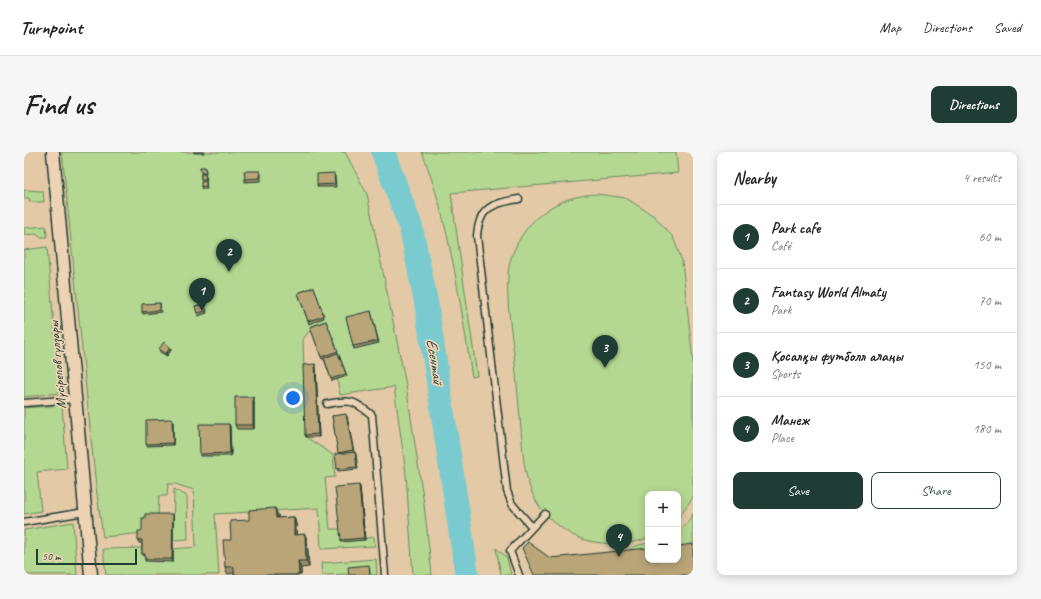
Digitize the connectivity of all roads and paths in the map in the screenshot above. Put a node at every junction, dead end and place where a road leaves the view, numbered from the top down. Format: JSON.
{"nodes":[{"id":1,"x":53,"y":152,"type":"edge"},
{"id":2,"x":519,"y":199,"type":"dead end"},
{"id":3,"x":75,"y":399,"type":"junction"},
{"id":4,"x":24,"y":404,"type":"edge"},
{"id":5,"x":327,"y":404,"type":"dead end"},
{"id":6,"x":85,"y":512,"type":"junction"},
{"id":7,"x":545,"y":514,"type":"dead end"},
{"id":8,"x":24,"y":522,"type":"edge"},
{"id":9,"x":532,"y":527,"type":"junction"},
{"id":10,"x":91,"y":575,"type":"edge"},
{"id":11,"x":385,"y":575,"type":"edge"},
{"id":12,"x":519,"y":575,"type":"edge"}],
"edges":[{"from":1,"to":3,"type":"street","name":"Мүсірепов гүлзары"},
{"from":2,"to":9,"type":"lane"},
{"from":3,"to":4,"type":"lane"},
{"from":3,"to":6,"type":"street","name":"Мүсірепов гүлзары"},
{"from":5,"to":11,"type":"lane"},
{"from":6,"to":8,"type":"lane"},
{"from":6,"to":10,"type":"street","name":"Мүсірепов гүлзары"},
{"from":7,"to":9,"type":"lane"},
{"from":9,"to":12,"type":"lane"}]}
